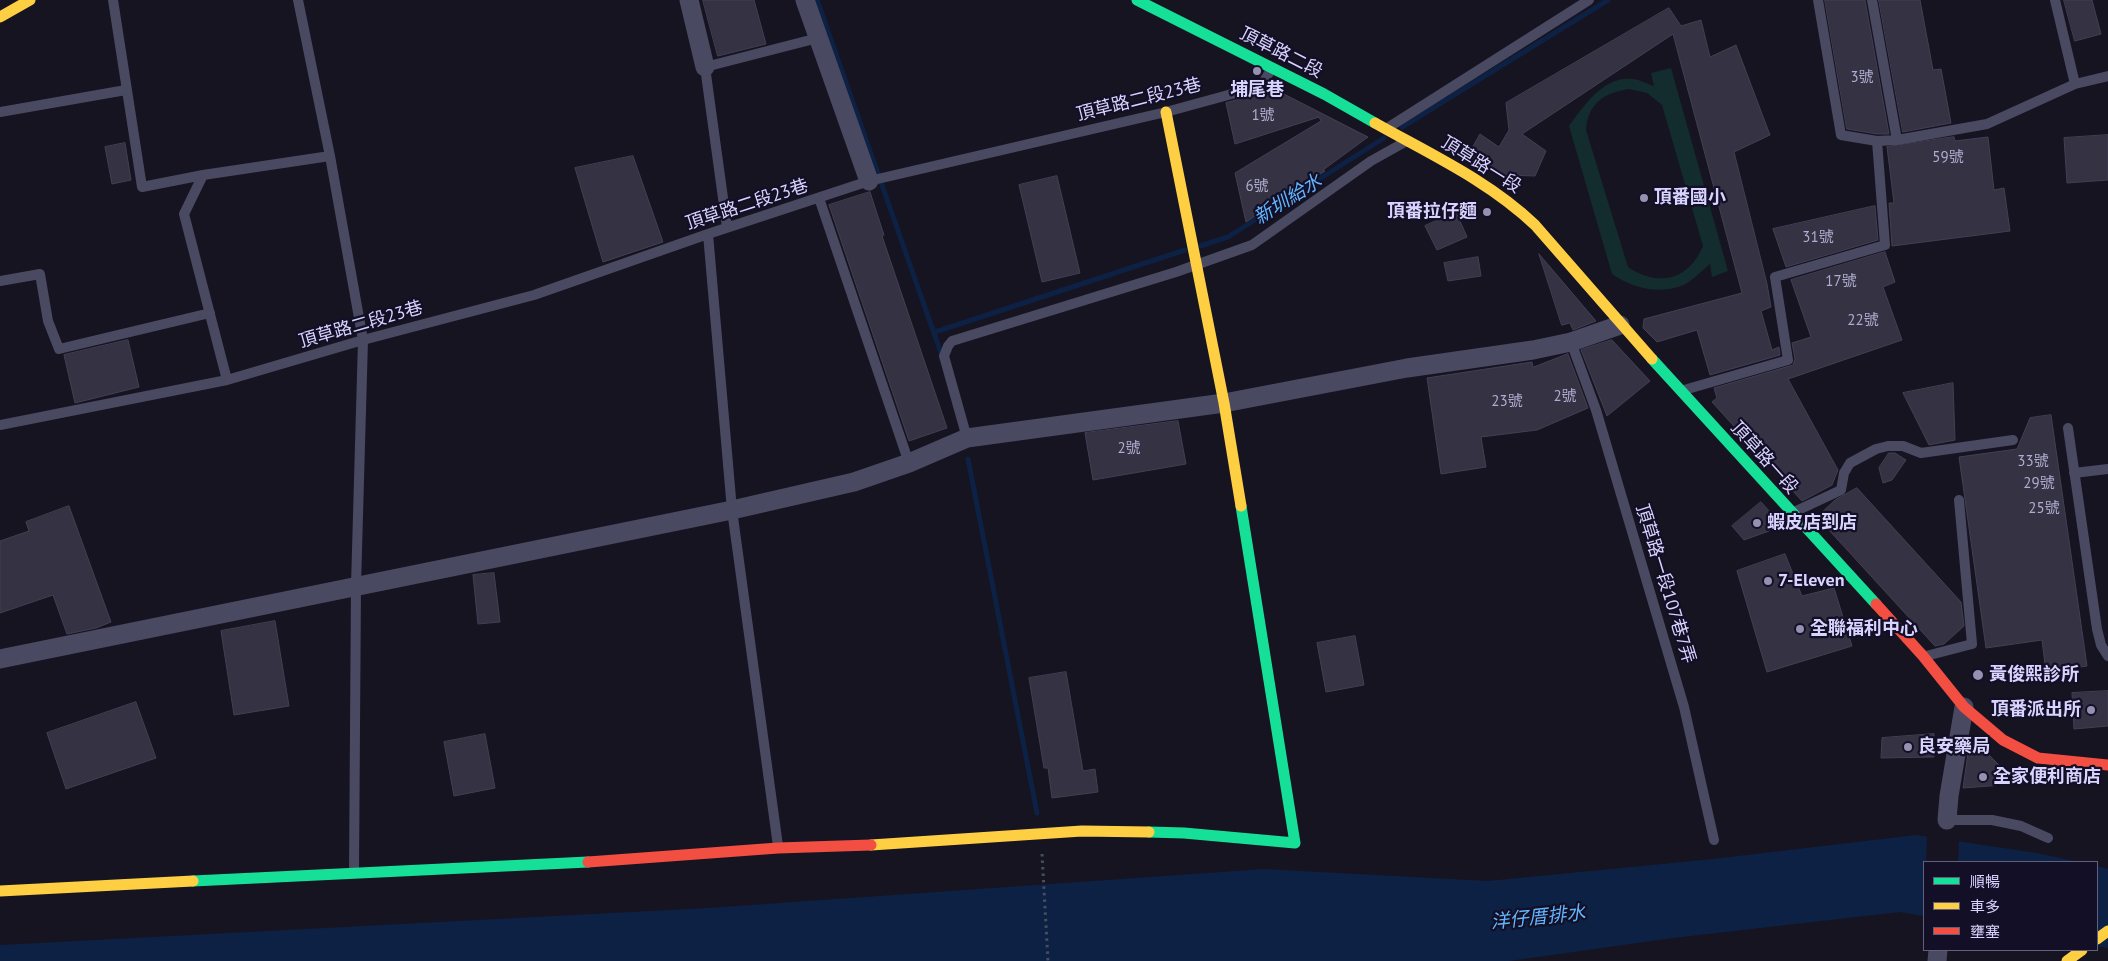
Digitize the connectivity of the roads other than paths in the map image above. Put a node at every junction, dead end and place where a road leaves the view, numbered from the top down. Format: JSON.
{"nodes":[{"id":1,"x":30,"y":0,"type":"edge"},
{"id":2,"x":113,"y":0,"type":"edge"},
{"id":3,"x":298,"y":0,"type":"edge"},
{"id":4,"x":688,"y":0,"type":"edge"},
{"id":5,"x":804,"y":0,"type":"edge"},
{"id":6,"x":1137,"y":0,"type":"edge"},
{"id":7,"x":1589,"y":0,"type":"edge"},
{"id":8,"x":1818,"y":0,"type":"edge"},
{"id":9,"x":1872,"y":0,"type":"edge"},
{"id":10,"x":2055,"y":0,"type":"edge"},
{"id":11,"x":0,"y":17,"type":"edge"},
{"id":12,"x":818,"y":38,"type":"junction"},
{"id":13,"x":705,"y":67,"type":"junction"},
{"id":14,"x":1272,"y":67,"type":"junction"},
{"id":15,"x":2108,"y":76,"type":"edge"},
{"id":16,"x":2075,"y":84,"type":"junction"},
{"id":17,"x":126,"y":90,"type":"junction"},
{"id":18,"x":0,"y":112,"type":"edge"},
{"id":19,"x":1166,"y":112,"type":"junction"},
{"id":20,"x":1387,"y":129,"type":"junction"},
{"id":21,"x":1407,"y":140,"type":"junction"},
{"id":22,"x":1897,"y":140,"type":"junction"},
{"id":23,"x":1878,"y":141,"type":"junction"},
{"id":24,"x":330,"y":156,"type":"junction"},
{"id":25,"x":204,"y":175,"type":"junction"},
{"id":26,"x":869,"y":182,"type":"junction"},
{"id":27,"x":819,"y":198,"type":"junction"},
{"id":28,"x":726,"y":228,"type":"junction"},
{"id":29,"x":708,"y":234,"type":"junction"},
{"id":30,"x":1198,"y":265,"type":"junction"},
{"id":31,"x":0,"y":281,"type":"edge"},
{"id":32,"x":210,"y":313,"type":"junction"},
{"id":33,"x":1620,"y":326,"type":"junction"},
{"id":34,"x":363,"y":340,"type":"junction"},
{"id":35,"x":1571,"y":342,"type":"junction"},
{"id":36,"x":227,"y":380,"type":"junction"},
{"id":37,"x":1681,"y":391,"type":"junction"},
{"id":38,"x":1224,"y":403,"type":"junction"},
{"id":39,"x":0,"y":425,"type":"edge"},
{"id":40,"x":2068,"y":428,"type":"dead end"},
{"id":41,"x":967,"y":438,"type":"junction"},
{"id":42,"x":2013,"y":440,"type":"dead end"},
{"id":43,"x":909,"y":463,"type":"junction"},
{"id":44,"x":2108,"y":469,"type":"edge"},
{"id":45,"x":2074,"y":473,"type":"junction"},
{"id":46,"x":1959,"y":500,"type":"dead end"},
{"id":47,"x":732,"y":510,"type":"junction"},
{"id":48,"x":1790,"y":514,"type":"junction"},
{"id":49,"x":356,"y":585,"type":"junction"},
{"id":50,"x":1923,"y":656,"type":"junction"},
{"id":51,"x":2108,"y":656,"type":"edge"},
{"id":52,"x":0,"y":659,"type":"edge"},
{"id":53,"x":1964,"y":707,"type":"junction"},
{"id":54,"x":2108,"y":765,"type":"edge"},
{"id":55,"x":1947,"y":820,"type":"joint"},
{"id":56,"x":2048,"y":838,"type":"dead end"},
{"id":57,"x":1714,"y":840,"type":"dead end"},
{"id":58,"x":778,"y":848,"type":"junction"},
{"id":59,"x":354,"y":872,"type":"junction"},
{"id":60,"x":0,"y":891,"type":"edge"},
{"id":61,"x":2081,"y":951,"type":"edge"},
{"id":62,"x":2067,"y":961,"type":"edge"}],
"edges":[{"from":1,"to":11,"type":"street"},
{"from":2,"to":17,"type":"lane"},
{"from":3,"to":24,"type":"lane"},
{"from":4,"to":13,"type":"street"},
{"from":5,"to":12,"type":"street"},
{"from":6,"to":14,"type":"street","name":"頂草路二段"},
{"from":7,"to":20,"type":"lane"},
{"from":8,"to":23,"type":"lane"},
{"from":9,"to":22,"type":"lane"},
{"from":10,"to":16,"type":"lane"},
{"from":12,"to":13,"type":"lane"},
{"from":12,"to":26,"type":"street"},
{"from":13,"to":28,"type":"lane"},
{"from":14,"to":19,"type":"lane","name":"頂草路二段23巷"},
{"from":14,"to":20,"type":"street","name":"頂草路二段"},
{"from":15,"to":16,"type":"lane"},
{"from":16,"to":22,"type":"lane"},
{"from":17,"to":18,"type":"lane"},
{"from":17,"to":25,"type":"lane"},
{"from":19,"to":26,"type":"lane","name":"頂草路二段23巷"},
{"from":19,"to":30,"type":"street"},
{"from":20,"to":21,"type":"street","name":"頂草路二段"},
{"from":21,"to":30,"type":"lane"},
{"from":21,"to":33,"type":"street","name":"頂草路一段"},
{"from":22,"to":23,"type":"lane"},
{"from":23,"to":37,"type":"lane"},
{"from":24,"to":25,"type":"lane"},
{"from":24,"to":34,"type":"lane"},
{"from":25,"to":32,"type":"lane"},
{"from":26,"to":27,"type":"lane","name":"頂草路二段23巷"},
{"from":27,"to":28,"type":"lane","name":"頂草路二段23巷"},
{"from":27,"to":43,"type":"lane"},
{"from":28,"to":29,"type":"lane","name":"頂草路二段23巷"},
{"from":29,"to":34,"type":"lane","name":"頂草路二段23巷"},
{"from":29,"to":47,"type":"lane"},
{"from":30,"to":38,"type":"street"},
{"from":30,"to":41,"type":"lane"},
{"from":31,"to":32,"type":"lane"},
{"from":32,"to":36,"type":"lane"},
{"from":33,"to":35,"type":"street"},
{"from":33,"to":37,"type":"street","name":"頂草路一段"},
{"from":34,"to":36,"type":"lane","name":"頂草路二段23巷"},
{"from":34,"to":49,"type":"lane"},
{"from":35,"to":38,"type":"street"},
{"from":35,"to":57,"type":"lane","name":"頂草路一段107巷7弄"},
{"from":36,"to":39,"type":"lane","name":"頂草路二段23巷"},
{"from":37,"to":48,"type":"street","name":"頂草路一段"},
{"from":38,"to":41,"type":"street"},
{"from":38,"to":58,"type":"street"},
{"from":40,"to":45,"type":"lane"},
{"from":41,"to":43,"type":"street"},
{"from":42,"to":48,"type":"lane"},
{"from":43,"to":47,"type":"street"},
{"from":44,"to":45,"type":"lane"},
{"from":45,"to":51,"type":"lane"},
{"from":46,"to":50,"type":"lane"},
{"from":47,"to":49,"type":"street"},
{"from":47,"to":58,"type":"lane"},
{"from":48,"to":50,"type":"street","name":"頂草路一段"},
{"from":49,"to":52,"type":"street"},
{"from":49,"to":59,"type":"lane"},
{"from":50,"to":53,"type":"street","name":"頂草路一段"},
{"from":53,"to":54,"type":"street","name":"頂草路一段"},
{"from":53,"to":55,"type":"street"},
{"from":55,"to":56,"type":"lane"},
{"from":58,"to":59,"type":"street"},
{"from":59,"to":60,"type":"street"},
{"from":61,"to":62,"type":"street"}]}
